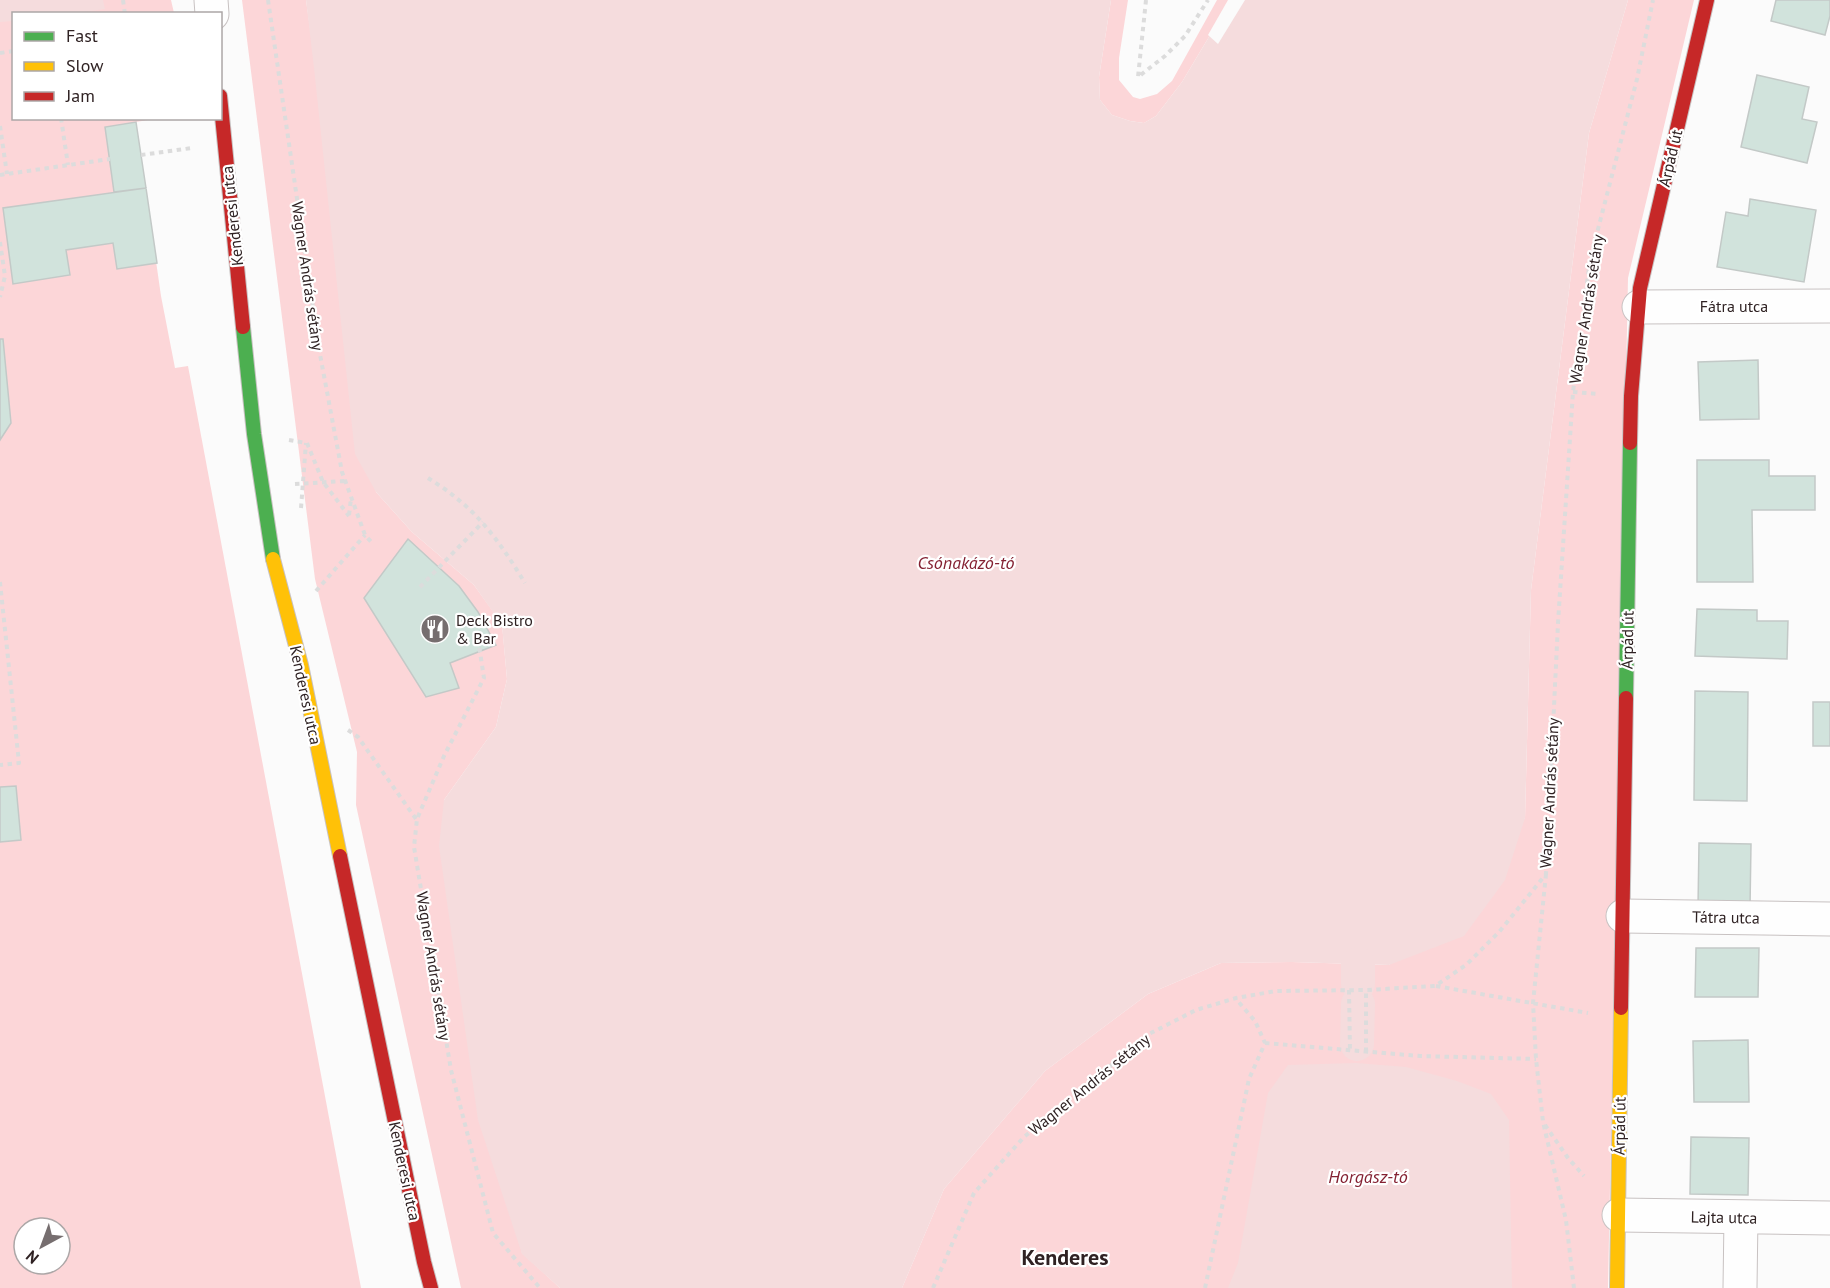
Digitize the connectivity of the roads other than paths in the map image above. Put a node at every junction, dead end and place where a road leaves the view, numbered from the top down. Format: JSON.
{"nodes":[{"id":1,"x":1707,"y":0,"type":"edge"},
{"id":2,"x":222,"y":115,"type":"edge"},
{"id":3,"x":1830,"y":306,"type":"edge"},
{"id":4,"x":1639,"y":307,"type":"junction"},
{"id":5,"x":1623,"y":916,"type":"junction"},
{"id":6,"x":1830,"y":919,"type":"edge"},
{"id":7,"x":1618,"y":1215,"type":"junction"},
{"id":8,"x":1741,"y":1217,"type":"junction"},
{"id":9,"x":1830,"y":1218,"type":"edge"},
{"id":10,"x":431,"y":1288,"type":"edge"},
{"id":11,"x":1617,"y":1288,"type":"edge"},
{"id":12,"x":1740,"y":1288,"type":"edge"}],
"edges":[{"from":1,"to":4,"type":"street","name":"Árpád út"},
{"from":2,"to":10,"type":"street","name":"Kenderesi utca"},
{"from":3,"to":4,"type":"street","name":"Fátra utca"},
{"from":4,"to":5,"type":"street","name":"Árpád út"},
{"from":5,"to":6,"type":"street","name":"Tátra utca"},
{"from":5,"to":7,"type":"street","name":"Árpád út"},
{"from":7,"to":8,"type":"street","name":"Lajta utca"},
{"from":7,"to":11,"type":"street","name":"Árpád út"},
{"from":8,"to":9,"type":"street","name":"Lajta utca"},
{"from":8,"to":12,"type":"street"}]}
